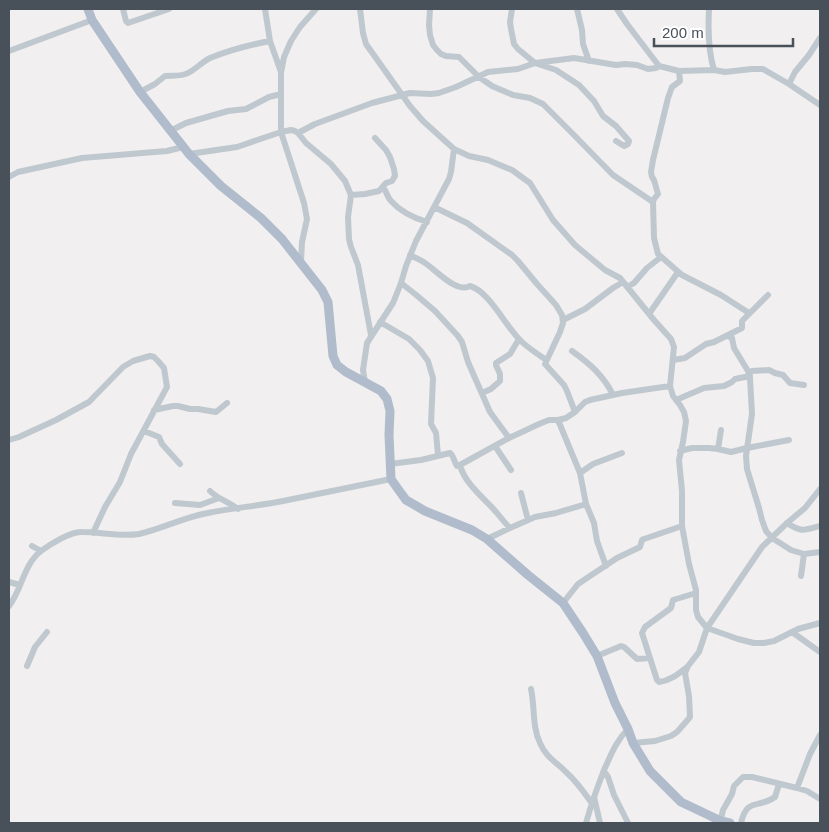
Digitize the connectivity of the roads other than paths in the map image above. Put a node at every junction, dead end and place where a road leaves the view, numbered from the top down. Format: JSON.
{"nodes":[{"id":1,"x":88,"y":9,"type":"edge"},
{"id":2,"x":122,"y":9,"type":"edge"},
{"id":3,"x":169,"y":9,"type":"edge"},
{"id":4,"x":264,"y":9,"type":"edge"},
{"id":5,"x":316,"y":9,"type":"edge"},
{"id":6,"x":360,"y":9,"type":"edge"},
{"id":7,"x":430,"y":9,"type":"edge"},
{"id":8,"x":512,"y":9,"type":"edge"},
{"id":9,"x":578,"y":9,"type":"edge"},
{"id":10,"x":617,"y":9,"type":"edge"},
{"id":11,"x":709,"y":9,"type":"edge"},
{"id":12,"x":92,"y":20,"type":"junction"},
{"id":13,"x":820,"y":38,"type":"edge"},
{"id":14,"x":270,"y":41,"type":"junction"},
{"id":15,"x":9,"y":51,"type":"edge"},
{"id":16,"x":589,"y":61,"type":"junction"},
{"id":17,"x":535,"y":63,"type":"junction"},
{"id":18,"x":659,"y":66,"type":"junction"},
{"id":19,"x":714,"y":70,"type":"junction"},
{"id":20,"x":679,"y":71,"type":"junction"},
{"id":21,"x":281,"y":73,"type":"junction"},
{"id":22,"x":479,"y":77,"type":"junction"},
{"id":23,"x":789,"y":84,"type":"junction"},
{"id":24,"x":140,"y":92,"type":"junction"},
{"id":25,"x":281,"y":94,"type":"junction"},
{"id":26,"x":403,"y":95,"type":"junction"},
{"id":27,"x":820,"y":105,"type":"edge"},
{"id":28,"x":170,"y":131,"type":"junction"},
{"id":29,"x":281,"y":132,"type":"junction"},
{"id":30,"x":298,"y":133,"type":"junction"},
{"id":31,"x":375,"y":138,"type":"dead end"},
{"id":32,"x":616,"y":141,"type":"dead end"},
{"id":33,"x":454,"y":149,"type":"junction"},
{"id":34,"x":186,"y":150,"type":"junction"},
{"id":35,"x":9,"y":177,"type":"edge"},
{"id":36,"x":382,"y":189,"type":"junction"},
{"id":37,"x":351,"y":195,"type":"junction"},
{"id":38,"x":653,"y":202,"type":"junction"},
{"id":39,"x":434,"y":207,"type":"junction"},
{"id":40,"x":426,"y":222,"type":"junction"},
{"id":41,"x":410,"y":255,"type":"junction"},
{"id":42,"x":661,"y":257,"type":"junction"},
{"id":43,"x":301,"y":262,"type":"junction"},
{"id":44,"x":678,"y":272,"type":"junction"},
{"id":45,"x":400,"y":283,"type":"junction"},
{"id":46,"x":625,"y":284,"type":"junction"},
{"id":47,"x":768,"y":295,"type":"dead end"},
{"id":48,"x":750,"y":313,"type":"junction"},
{"id":49,"x":649,"y":314,"type":"junction"},
{"id":50,"x":563,"y":320,"type":"junction"},
{"id":51,"x":380,"y":322,"type":"junction"},
{"id":52,"x":371,"y":335,"type":"junction"},
{"id":53,"x":728,"y":336,"type":"junction"},
{"id":54,"x":519,"y":339,"type":"junction"},
{"id":55,"x":572,"y":351,"type":"dead end"},
{"id":56,"x":546,"y":360,"type":"junction"},
{"id":57,"x":673,"y":360,"type":"junction"},
{"id":58,"x":749,"y":375,"type":"junction"},
{"id":59,"x":365,"y":382,"type":"junction"},
{"id":60,"x":804,"y":385,"type":"dead end"},
{"id":61,"x":670,"y":386,"type":"junction"},
{"id":62,"x":482,"y":393,"type":"junction"},
{"id":63,"x":613,"y":394,"type":"junction"},
{"id":64,"x":676,"y":400,"type":"junction"},
{"id":65,"x":227,"y":402,"type":"dead end"},
{"id":66,"x":154,"y":410,"type":"junction"},
{"id":67,"x":575,"y":412,"type":"junction"},
{"id":68,"x":558,"y":420,"type":"junction"},
{"id":69,"x":721,"y":430,"type":"dead end"},
{"id":70,"x":144,"y":431,"type":"junction"},
{"id":71,"x":508,"y":438,"type":"junction"},
{"id":72,"x":9,"y":440,"type":"edge"},
{"id":73,"x":789,"y":440,"type":"dead end"},
{"id":74,"x":495,"y":446,"type":"junction"},
{"id":75,"x":747,"y":448,"type":"junction"},
{"id":76,"x":718,"y":449,"type":"junction"},
{"id":77,"x":680,"y":451,"type":"junction"},
{"id":78,"x":622,"y":454,"type":"dead end"},
{"id":79,"x":438,"y":455,"type":"junction"},
{"id":80,"x":180,"y":464,"type":"dead end"},
{"id":81,"x":390,"y":464,"type":"junction"},
{"id":82,"x":460,"y":465,"type":"junction"},
{"id":83,"x":512,"y":470,"type":"dead end"},
{"id":84,"x":580,"y":473,"type":"junction"},
{"id":85,"x":391,"y":480,"type":"junction"},
{"id":86,"x":820,"y":489,"type":"edge"},
{"id":87,"x":210,"y":491,"type":"dead end"},
{"id":88,"x":521,"y":493,"type":"dead end"},
{"id":89,"x":201,"y":495,"type":"dead end"},
{"id":90,"x":219,"y":498,"type":"junction"},
{"id":91,"x":175,"y":503,"type":"dead end"},
{"id":92,"x":204,"y":503,"type":"junction"},
{"id":93,"x":586,"y":504,"type":"junction"},
{"id":94,"x":238,"y":509,"type":"junction"},
{"id":95,"x":207,"y":513,"type":"junction"},
{"id":96,"x":528,"y":520,"type":"junction"},
{"id":97,"x":787,"y":523,"type":"junction"},
{"id":98,"x":682,"y":526,"type":"junction"},
{"id":99,"x":820,"y":526,"type":"edge"},
{"id":100,"x":510,"y":528,"type":"junction"},
{"id":101,"x":93,"y":533,"type":"junction"},
{"id":102,"x":772,"y":538,"type":"junction"},
{"id":103,"x":487,"y":540,"type":"junction"},
{"id":104,"x":32,"y":546,"type":"dead end"},
{"id":105,"x":41,"y":551,"type":"junction"},
{"id":106,"x":820,"y":552,"type":"edge"},
{"id":107,"x":804,"y":554,"type":"junction"},
{"id":108,"x":606,"y":566,"type":"junction"},
{"id":109,"x":801,"y":576,"type":"dead end"},
{"id":110,"x":9,"y":582,"type":"edge"},
{"id":111,"x":20,"y":585,"type":"junction"},
{"id":112,"x":696,"y":593,"type":"junction"},
{"id":113,"x":563,"y":603,"type":"junction"},
{"id":114,"x":9,"y":606,"type":"edge"},
{"id":115,"x":820,"y":623,"type":"edge"},
{"id":116,"x":707,"y":628,"type":"junction"},
{"id":117,"x":47,"y":632,"type":"dead end"},
{"id":118,"x":792,"y":632,"type":"junction"},
{"id":119,"x":820,"y":652,"type":"edge"},
{"id":120,"x":596,"y":656,"type":"junction"},
{"id":121,"x":650,"y":658,"type":"junction"},
{"id":122,"x":28,"y":666,"type":"dead end"},
{"id":123,"x":688,"y":666,"type":"junction"},
{"id":124,"x":531,"y":689,"type":"dead end"},
{"id":125,"x":628,"y":729,"type":"junction"},
{"id":126,"x":820,"y":735,"type":"edge"},
{"id":127,"x":633,"y":743,"type":"junction"},
{"id":128,"x":604,"y":771,"type":"junction"},
{"id":129,"x":779,"y":784,"type":"junction"},
{"id":130,"x":797,"y":788,"type":"junction"},
{"id":131,"x":592,"y":799,"type":"junction"},
{"id":132,"x":820,"y":799,"type":"edge"},
{"id":133,"x":724,"y":822,"type":"edge"},
{"id":134,"x":586,"y":823,"type":"edge"},
{"id":135,"x":600,"y":823,"type":"edge"},
{"id":136,"x":628,"y":823,"type":"edge"},
{"id":137,"x":740,"y":823,"type":"edge"}],
"edges":[{"from":1,"to":12,"type":"main road"},
{"from":2,"to":3,"type":"street"},
{"from":4,"to":14,"type":"street"},
{"from":5,"to":21,"type":"street"},
{"from":6,"to":26,"type":"street"},
{"from":7,"to":22,"type":"street"},
{"from":8,"to":17,"type":"street"},
{"from":9,"to":16,"type":"street"},
{"from":10,"to":18,"type":"street"},
{"from":11,"to":19,"type":"street"},
{"from":12,"to":15,"type":"street"},
{"from":12,"to":24,"type":"main road"},
{"from":13,"to":23,"type":"street"},
{"from":14,"to":21,"type":"street"},
{"from":14,"to":24,"type":"street"},
{"from":16,"to":17,"type":"street"},
{"from":16,"to":18,"type":"street"},
{"from":17,"to":22,"type":"street"},
{"from":17,"to":32,"type":"street"},
{"from":18,"to":20,"type":"street"},
{"from":19,"to":20,"type":"street"},
{"from":19,"to":23,"type":"street"},
{"from":20,"to":38,"type":"street"},
{"from":21,"to":25,"type":"street"},
{"from":22,"to":26,"type":"street"},
{"from":22,"to":38,"type":"street"},
{"from":23,"to":27,"type":"street"},
{"from":24,"to":28,"type":"main road"},
{"from":25,"to":28,"type":"street"},
{"from":25,"to":29,"type":"street"},
{"from":26,"to":30,"type":"street"},
{"from":26,"to":33,"type":"street"},
{"from":28,"to":34,"type":"main road"},
{"from":29,"to":30,"type":"street"},
{"from":29,"to":34,"type":"street"},
{"from":29,"to":43,"type":"street"},
{"from":30,"to":37,"type":"street"},
{"from":31,"to":36,"type":"street"},
{"from":33,"to":39,"type":"street"},
{"from":33,"to":46,"type":"street"},
{"from":34,"to":35,"type":"street"},
{"from":34,"to":43,"type":"main road"},
{"from":36,"to":37,"type":"street"},
{"from":36,"to":40,"type":"street"},
{"from":37,"to":52,"type":"street"},
{"from":38,"to":42,"type":"street"},
{"from":39,"to":40,"type":"street"},
{"from":39,"to":50,"type":"street"},
{"from":40,"to":41,"type":"street"},
{"from":41,"to":45,"type":"street"},
{"from":41,"to":54,"type":"street"},
{"from":42,"to":44,"type":"street"},
{"from":42,"to":46,"type":"street"},
{"from":43,"to":59,"type":"main road"},
{"from":44,"to":48,"type":"street"},
{"from":44,"to":49,"type":"street"},
{"from":45,"to":51,"type":"street"},
{"from":45,"to":62,"type":"street"},
{"from":46,"to":49,"type":"street"},
{"from":46,"to":50,"type":"street"},
{"from":47,"to":48,"type":"street"},
{"from":48,"to":53,"type":"street"},
{"from":49,"to":57,"type":"street"},
{"from":50,"to":56,"type":"street"},
{"from":51,"to":52,"type":"street"},
{"from":51,"to":79,"type":"street"},
{"from":52,"to":59,"type":"street"},
{"from":53,"to":57,"type":"street"},
{"from":53,"to":58,"type":"street"},
{"from":54,"to":56,"type":"street"},
{"from":54,"to":62,"type":"street"},
{"from":55,"to":63,"type":"street"},
{"from":56,"to":67,"type":"street"},
{"from":57,"to":61,"type":"street"},
{"from":58,"to":60,"type":"street"},
{"from":58,"to":64,"type":"street"},
{"from":58,"to":75,"type":"street"},
{"from":59,"to":81,"type":"main road"},
{"from":61,"to":63,"type":"street"},
{"from":61,"to":64,"type":"street"},
{"from":62,"to":71,"type":"street"},
{"from":63,"to":67,"type":"street"},
{"from":64,"to":77,"type":"street"},
{"from":65,"to":66,"type":"street"},
{"from":66,"to":70,"type":"street"},
{"from":66,"to":72,"type":"street"},
{"from":67,"to":68,"type":"street"},
{"from":68,"to":71,"type":"street"},
{"from":68,"to":84,"type":"street"},
{"from":69,"to":76,"type":"street"},
{"from":70,"to":80,"type":"street"},
{"from":70,"to":101,"type":"street"},
{"from":71,"to":74,"type":"street"},
{"from":73,"to":75,"type":"street"},
{"from":74,"to":82,"type":"street"},
{"from":74,"to":83,"type":"street"},
{"from":75,"to":76,"type":"street"},
{"from":75,"to":102,"type":"street"},
{"from":76,"to":77,"type":"street"},
{"from":77,"to":98,"type":"street"},
{"from":78,"to":84,"type":"street"},
{"from":79,"to":81,"type":"street"},
{"from":79,"to":82,"type":"street"},
{"from":81,"to":85,"type":"main road"},
{"from":82,"to":100,"type":"street"},
{"from":84,"to":93,"type":"street"},
{"from":85,"to":94,"type":"street"},
{"from":85,"to":103,"type":"main road"},
{"from":86,"to":97,"type":"street"},
{"from":87,"to":90,"type":"street"},
{"from":88,"to":96,"type":"street"},
{"from":89,"to":92,"type":"street"},
{"from":90,"to":92,"type":"street"},
{"from":90,"to":94,"type":"street"},
{"from":91,"to":92,"type":"street"},
{"from":92,"to":95,"type":"street"},
{"from":93,"to":96,"type":"street"},
{"from":93,"to":108,"type":"street"},
{"from":94,"to":95,"type":"street"},
{"from":95,"to":101,"type":"street"},
{"from":96,"to":100,"type":"street"},
{"from":97,"to":99,"type":"street"},
{"from":97,"to":102,"type":"street"},
{"from":98,"to":108,"type":"street"},
{"from":98,"to":112,"type":"street"},
{"from":100,"to":103,"type":"street"},
{"from":101,"to":105,"type":"street"},
{"from":102,"to":107,"type":"street"},
{"from":102,"to":116,"type":"street"},
{"from":103,"to":113,"type":"main road"},
{"from":104,"to":105,"type":"street"},
{"from":105,"to":111,"type":"street"},
{"from":106,"to":107,"type":"street"},
{"from":107,"to":109,"type":"street"},
{"from":108,"to":113,"type":"street"},
{"from":110,"to":111,"type":"street"},
{"from":111,"to":114,"type":"street"},
{"from":112,"to":116,"type":"street"},
{"from":112,"to":121,"type":"street"},
{"from":113,"to":120,"type":"main road"},
{"from":115,"to":118,"type":"street"},
{"from":116,"to":118,"type":"street"},
{"from":116,"to":123,"type":"street"},
{"from":117,"to":122,"type":"street"},
{"from":118,"to":119,"type":"street"},
{"from":120,"to":121,"type":"street"},
{"from":120,"to":125,"type":"main road"},
{"from":121,"to":123,"type":"street"},
{"from":123,"to":127,"type":"street"},
{"from":124,"to":131,"type":"street"},
{"from":125,"to":127,"type":"main road"},
{"from":125,"to":128,"type":"street"},
{"from":126,"to":130,"type":"street"},
{"from":127,"to":133,"type":"main road"},
{"from":128,"to":131,"type":"street"},
{"from":128,"to":136,"type":"street"},
{"from":129,"to":130,"type":"street"},
{"from":129,"to":133,"type":"street"},
{"from":129,"to":137,"type":"street"},
{"from":130,"to":132,"type":"street"},
{"from":131,"to":134,"type":"street"},
{"from":131,"to":135,"type":"street"}]}
